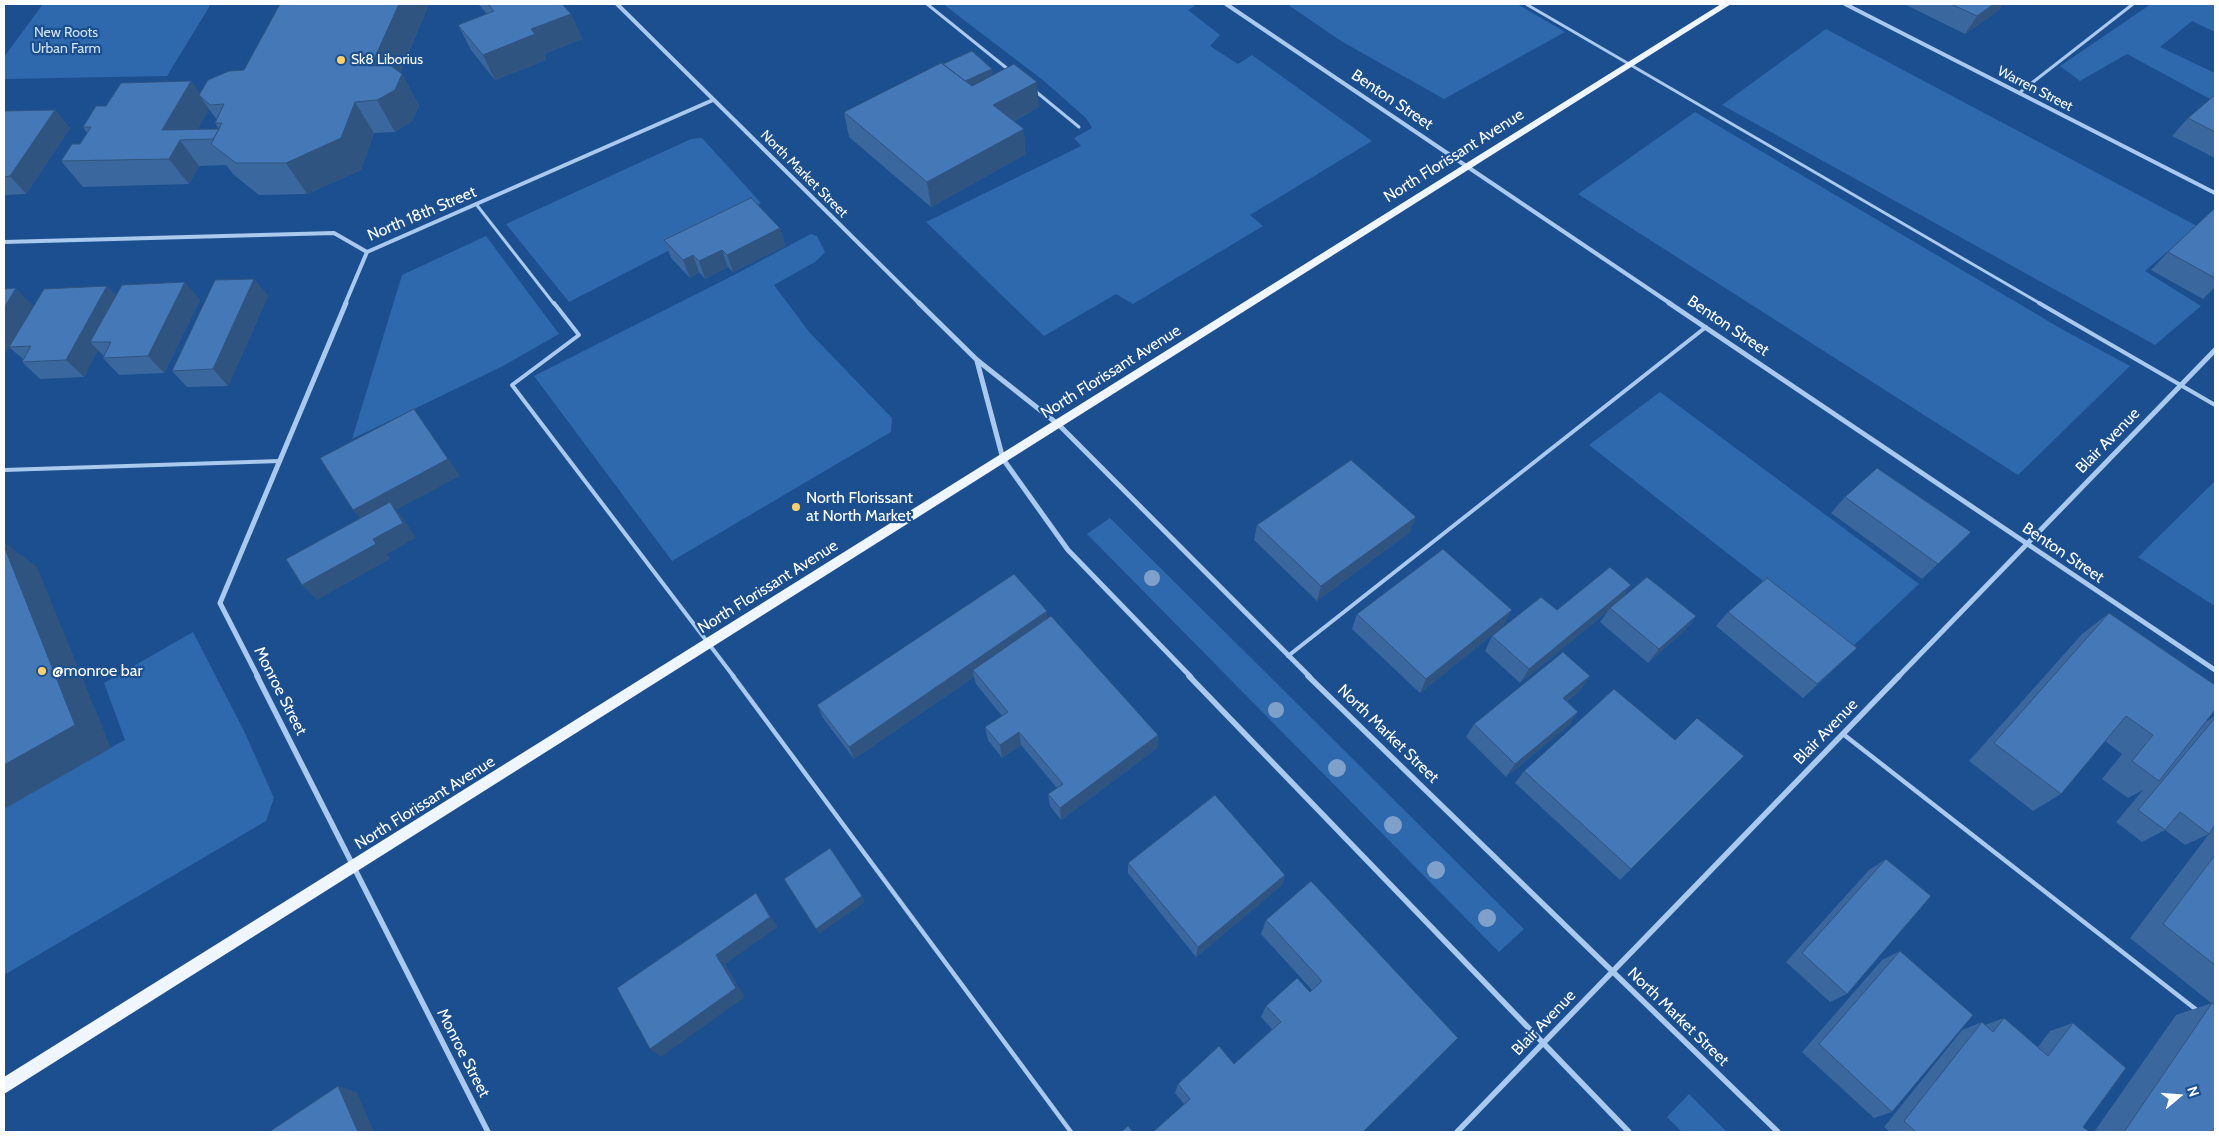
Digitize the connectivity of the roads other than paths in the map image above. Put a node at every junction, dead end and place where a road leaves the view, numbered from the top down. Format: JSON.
{"nodes":[{"id":1,"x":617,"y":4,"type":"edge"},
{"id":2,"x":927,"y":4,"type":"edge"},
{"id":3,"x":1226,"y":4,"type":"edge"},
{"id":4,"x":1526,"y":4,"type":"edge"},
{"id":5,"x":1728,"y":4,"type":"edge"},
{"id":6,"x":1845,"y":4,"type":"edge"},
{"id":7,"x":2133,"y":4,"type":"edge"},
{"id":8,"x":1631,"y":64,"type":"junction"},
{"id":9,"x":1010,"y":70,"type":"edge"},
{"id":10,"x":1033,"y":90,"type":"dead end"},
{"id":11,"x":2019,"y":93,"type":"junction"},
{"id":12,"x":713,"y":100,"type":"junction"},
{"id":13,"x":1079,"y":128,"type":"dead end"},
{"id":14,"x":1469,"y":166,"type":"junction"},
{"id":15,"x":2215,"y":193,"type":"edge"},
{"id":16,"x":476,"y":204,"type":"junction"},
{"id":17,"x":4,"y":242,"type":"edge"},
{"id":18,"x":367,"y":252,"type":"junction"},
{"id":19,"x":1706,"y":327,"type":"junction"},
{"id":20,"x":2215,"y":350,"type":"edge"},
{"id":21,"x":977,"y":360,"type":"junction"},
{"id":22,"x":2181,"y":385,"type":"junction"},
{"id":23,"x":2215,"y":405,"type":"edge"},
{"id":24,"x":1058,"y":424,"type":"junction"},
{"id":25,"x":1003,"y":459,"type":"junction"},
{"id":26,"x":280,"y":461,"type":"junction"},
{"id":27,"x":4,"y":470,"type":"edge"},
{"id":28,"x":2028,"y":544,"type":"junction"},
{"id":29,"x":709,"y":643,"type":"junction"},
{"id":30,"x":1288,"y":656,"type":"junction"},
{"id":31,"x":2215,"y":670,"type":"edge"},
{"id":32,"x":1843,"y":734,"type":"junction"},
{"id":33,"x":354,"y":867,"type":"junction"},
{"id":34,"x":1613,"y":972,"type":"junction"},
{"id":35,"x":2200,"y":1013,"type":"dead end"},
{"id":36,"x":1543,"y":1044,"type":"junction"},
{"id":37,"x":4,"y":1086,"type":"edge"},
{"id":38,"x":488,"y":1132,"type":"edge"},
{"id":39,"x":1071,"y":1132,"type":"edge"},
{"id":40,"x":1457,"y":1132,"type":"edge"},
{"id":41,"x":1629,"y":1132,"type":"edge"},
{"id":42,"x":1778,"y":1132,"type":"edge"}],
"edges":[{"from":1,"to":12,"type":"street","name":"North Market Street"},
{"from":2,"to":9,"type":"lane"},
{"from":3,"to":14,"type":"street","name":"Benton Street"},
{"from":4,"to":8,"type":"lane"},
{"from":5,"to":8,"type":"main road","name":"North Florissant Avenue"},
{"from":6,"to":11,"type":"street","name":"Warren Street"},
{"from":7,"to":11,"type":"lane"},
{"from":8,"to":14,"type":"main road","name":"North Florissant Avenue"},
{"from":8,"to":22,"type":"lane"},
{"from":10,"to":13,"type":"lane"},
{"from":11,"to":15,"type":"street","name":"Warren Street"},
{"from":12,"to":16,"type":"street","name":"North 18th Street"},
{"from":12,"to":21,"type":"street","name":"North Market Street"},
{"from":14,"to":19,"type":"street","name":"Benton Street"},
{"from":14,"to":24,"type":"main road","name":"North Florissant Avenue"},
{"from":16,"to":18,"type":"street","name":"North 18th Street"},
{"from":16,"to":29,"type":"lane"},
{"from":17,"to":18,"type":"street","name":"North 18th Street"},
{"from":18,"to":26,"type":"street","name":"Monroe Street"},
{"from":19,"to":28,"type":"street","name":"Benton Street"},
{"from":19,"to":30,"type":"lane"},
{"from":20,"to":22,"type":"street","name":"Blair Avenue"},
{"from":21,"to":24,"type":"street","name":"North Market Street"},
{"from":21,"to":25,"type":"street"},
{"from":22,"to":23,"type":"lane"},
{"from":22,"to":28,"type":"street","name":"Blair Avenue"},
{"from":24,"to":25,"type":"main road","name":"North Florissant Avenue"},
{"from":24,"to":30,"type":"street","name":"North Market Street"},
{"from":25,"to":29,"type":"main road","name":"North Florissant Avenue"},
{"from":25,"to":36,"type":"street"},
{"from":26,"to":27,"type":"lane"},
{"from":26,"to":33,"type":"street","name":"Monroe Street"},
{"from":28,"to":31,"type":"street","name":"Benton Street"},
{"from":28,"to":32,"type":"street","name":"Blair Avenue"},
{"from":29,"to":33,"type":"main road","name":"North Florissant Avenue"},
{"from":29,"to":39,"type":"lane"},
{"from":30,"to":34,"type":"street","name":"North Market Street"},
{"from":32,"to":34,"type":"street","name":"Blair Avenue"},
{"from":32,"to":35,"type":"lane"},
{"from":33,"to":37,"type":"main road","name":"North Florissant Avenue"},
{"from":33,"to":38,"type":"street","name":"Monroe Street"},
{"from":34,"to":36,"type":"street","name":"Blair Avenue"},
{"from":34,"to":42,"type":"street","name":"North Market Street"},
{"from":36,"to":40,"type":"street","name":"Blair Avenue"},
{"from":36,"to":41,"type":"street"}]}
